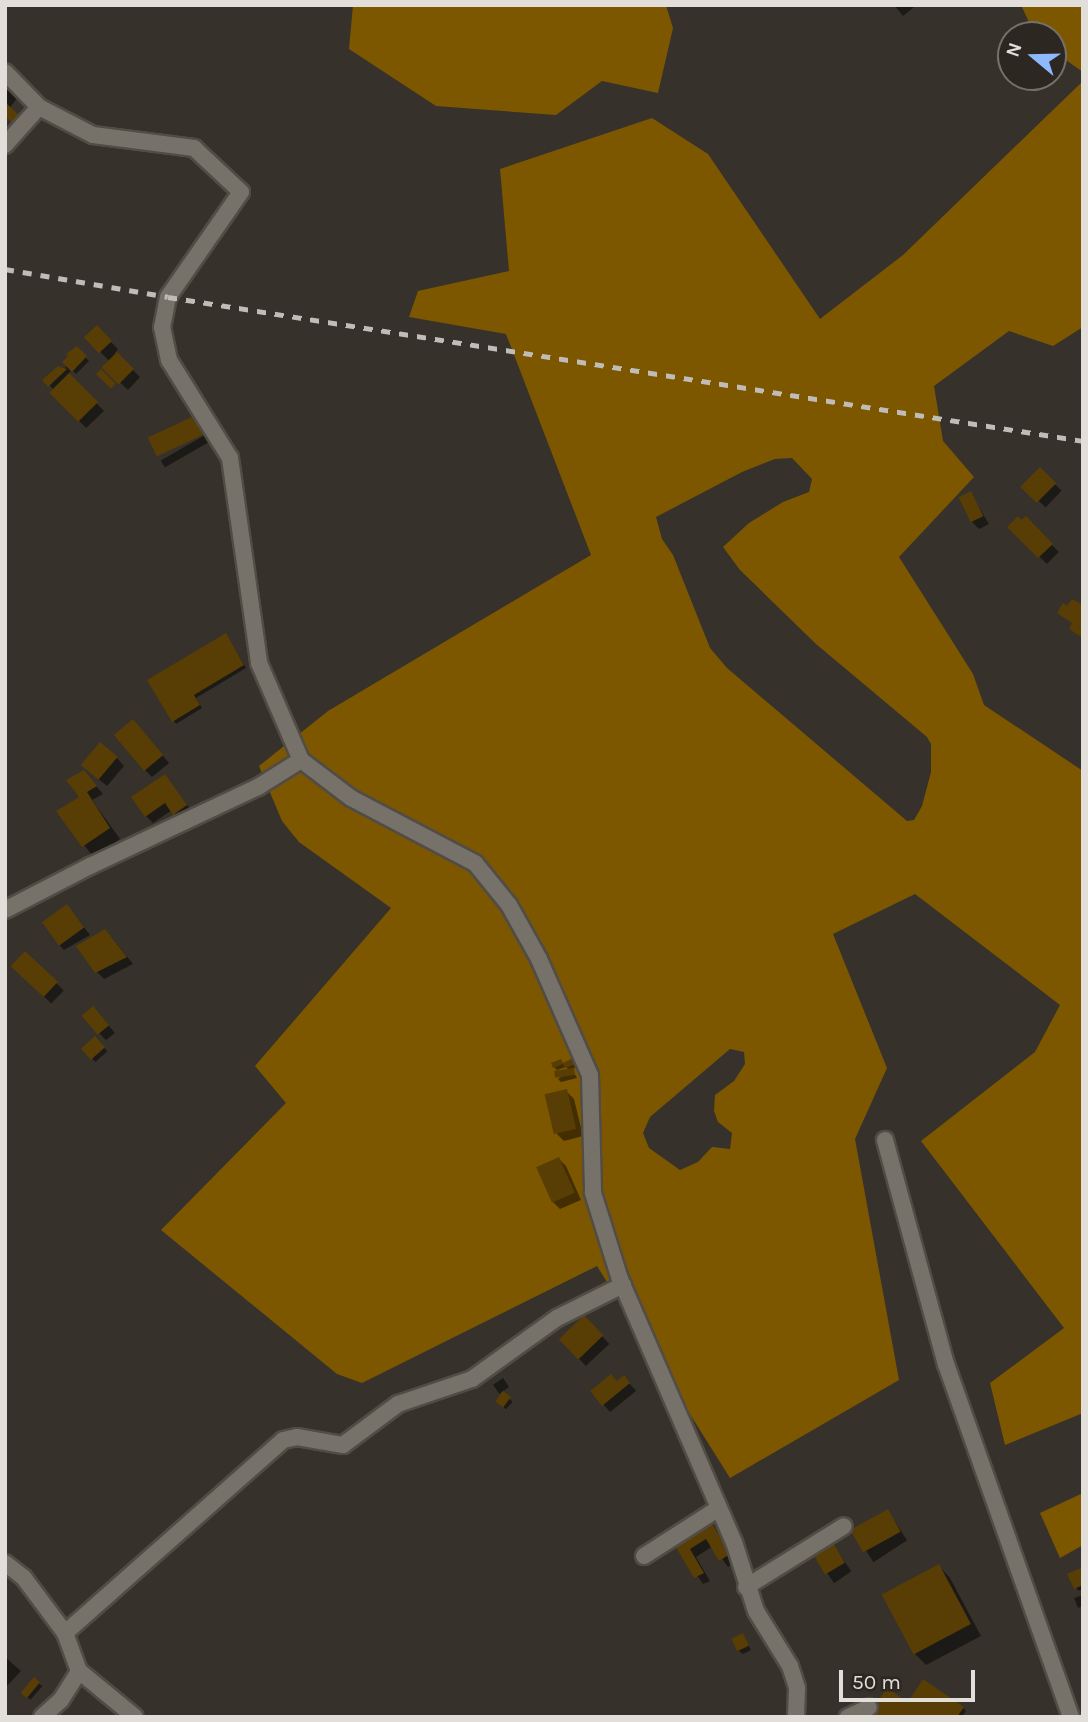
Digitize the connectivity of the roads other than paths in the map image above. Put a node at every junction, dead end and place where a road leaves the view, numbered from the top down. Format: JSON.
{"nodes":[{"id":1,"x":5,"y":72,"type":"edge"},
{"id":2,"x":39,"y":107,"type":"junction"},
{"id":3,"x":5,"y":145,"type":"edge"},
{"id":4,"x":301,"y":760,"type":"junction"},
{"id":5,"x":5,"y":910,"type":"edge"},
{"id":6,"x":886,"y":1140,"type":"dead end"},
{"id":7,"x":623,"y":1285,"type":"junction"},
{"id":8,"x":719,"y":1508,"type":"junction"},
{"id":9,"x":844,"y":1526,"type":"dead end"},
{"id":10,"x":644,"y":1556,"type":"dead end"},
{"id":11,"x":5,"y":1563,"type":"edge"},
{"id":12,"x":746,"y":1587,"type":"junction"},
{"id":13,"x":65,"y":1633,"type":"junction"},
{"id":14,"x":79,"y":1671,"type":"junction"},
{"id":15,"x":869,"y":1707,"type":"dead end"},
{"id":16,"x":42,"y":1717,"type":"edge"},
{"id":17,"x":135,"y":1717,"type":"edge"},
{"id":18,"x":796,"y":1717,"type":"edge"},
{"id":19,"x":848,"y":1717,"type":"edge"},
{"id":20,"x":1071,"y":1717,"type":"edge"}],
"edges":[{"from":1,"to":2,"type":"street"},
{"from":2,"to":3,"type":"street"},
{"from":2,"to":4,"type":"street"},
{"from":4,"to":5,"type":"street"},
{"from":4,"to":7,"type":"street"},
{"from":6,"to":20,"type":"street"},
{"from":7,"to":8,"type":"street"},
{"from":7,"to":13,"type":"street"},
{"from":8,"to":10,"type":"street"},
{"from":8,"to":12,"type":"street"},
{"from":9,"to":12,"type":"street"},
{"from":11,"to":13,"type":"street"},
{"from":12,"to":18,"type":"street"},
{"from":13,"to":14,"type":"street"},
{"from":14,"to":16,"type":"street"},
{"from":14,"to":17,"type":"street"},
{"from":15,"to":19,"type":"street"}]}
